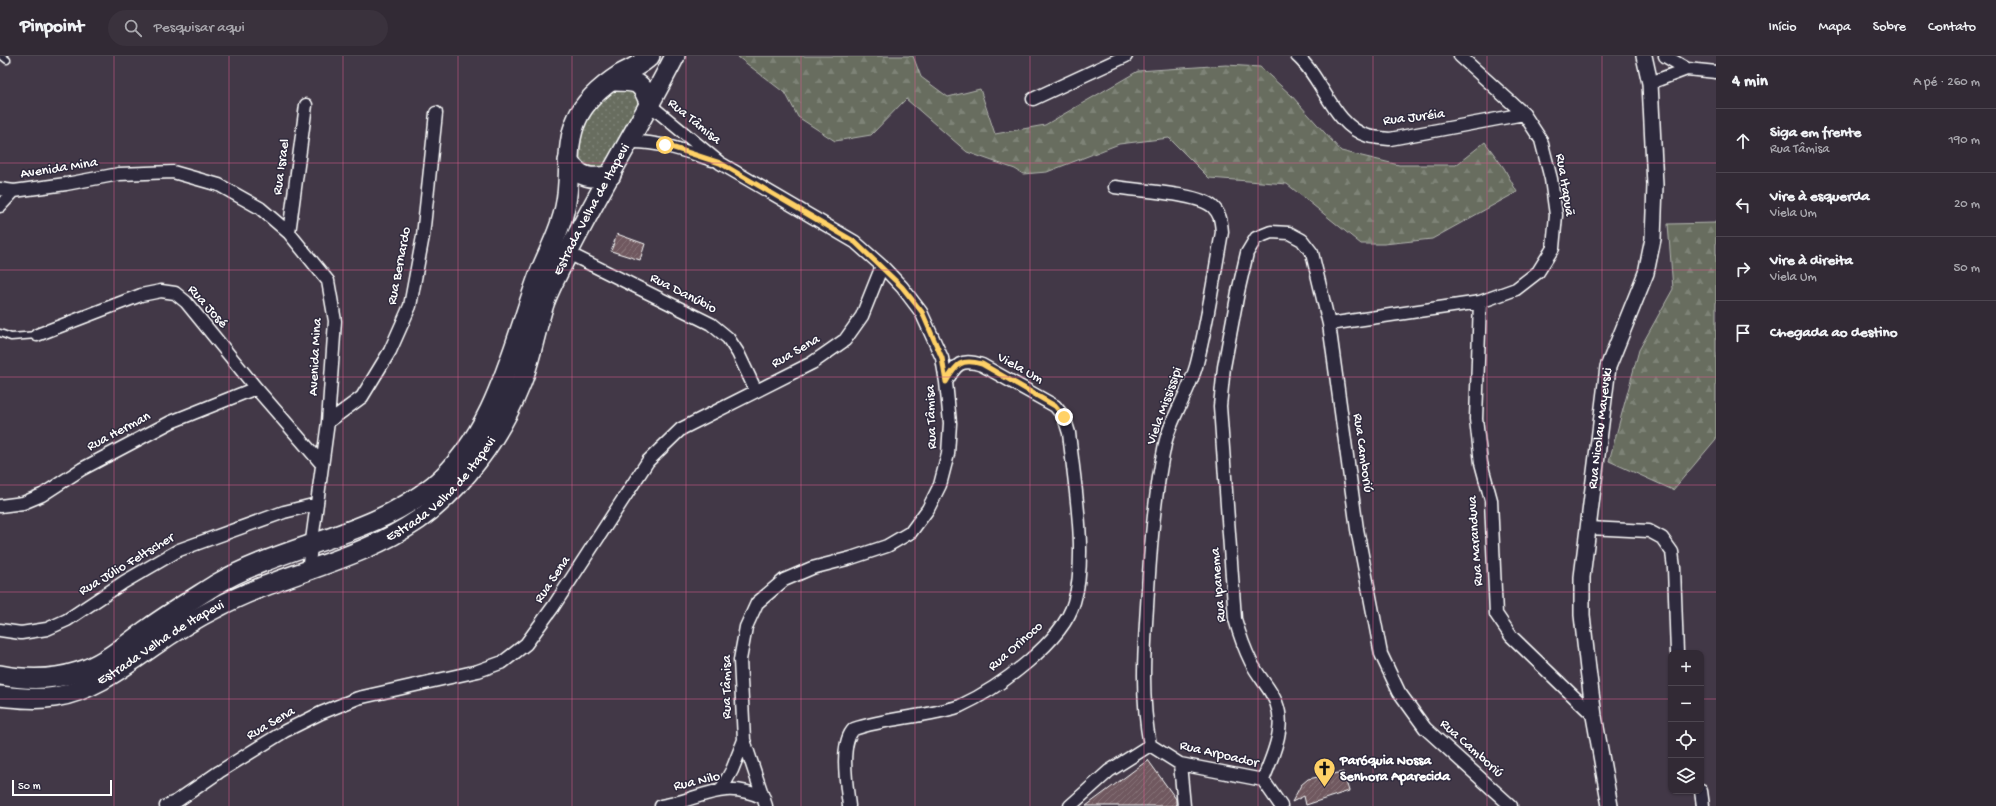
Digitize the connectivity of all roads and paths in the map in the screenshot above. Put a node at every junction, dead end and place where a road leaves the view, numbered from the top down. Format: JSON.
{"nodes":[{"id":1,"x":650,"y":56,"type":"edge"},
{"id":2,"x":675,"y":56,"type":"edge"},
{"id":3,"x":1126,"y":56,"type":"edge"},
{"id":4,"x":1297,"y":56,"type":"edge"},
{"id":5,"x":1460,"y":56,"type":"edge"},
{"id":6,"x":1644,"y":56,"type":"edge"},
{"id":7,"x":1665,"y":56,"type":"edge"},
{"id":8,"x":1687,"y":69,"type":"junction"},
{"id":9,"x":1716,"y":72,"type":"edge"},
{"id":10,"x":612,"y":81,"type":"junction"},
{"id":11,"x":1650,"y":83,"type":"junction"},
{"id":12,"x":1033,"y":100,"type":"dead end"},
{"id":13,"x":306,"y":105,"type":"dead end"},
{"id":14,"x":650,"y":105,"type":"junction"},
{"id":15,"x":436,"y":112,"type":"dead end"},
{"id":16,"x":1524,"y":114,"type":"junction"},
{"id":17,"x":629,"y":142,"type":"junction"},
{"id":18,"x":568,"y":161,"type":"junction"},
{"id":19,"x":720,"y":163,"type":"junction"},
{"id":20,"x":611,"y":175,"type":"junction"},
{"id":21,"x":1115,"y":187,"type":"dead end"},
{"id":22,"x":0,"y":189,"type":"edge"},
{"id":23,"x":14,"y":191,"type":"junction"},
{"id":24,"x":0,"y":206,"type":"edge"},
{"id":25,"x":289,"y":233,"type":"junction"},
{"id":26,"x":568,"y":253,"type":"junction"},
{"id":27,"x":882,"y":266,"type":"junction"},
{"id":28,"x":1480,"y":302,"type":"junction"},
{"id":29,"x":1329,"y":324,"type":"junction"},
{"id":30,"x":0,"y":332,"type":"edge"},
{"id":31,"x":37,"y":335,"type":"joint"},
{"id":32,"x":1224,"y":367,"type":"joint"},
{"id":33,"x":946,"y":382,"type":"junction"},
{"id":34,"x":256,"y":388,"type":"junction"},
{"id":35,"x":756,"y":391,"type":"junction"},
{"id":36,"x":328,"y":422,"type":"junction"},
{"id":37,"x":1069,"y":433,"type":"joint"},
{"id":38,"x":321,"y":463,"type":"junction"},
{"id":39,"x":317,"y":504,"type":"junction"},
{"id":40,"x":0,"y":506,"type":"edge"},
{"id":41,"x":1589,"y":528,"type":"junction"},
{"id":42,"x":312,"y":544,"type":"junction"},
{"id":43,"x":308,"y":570,"type":"junction"},
{"id":44,"x":0,"y":630,"type":"edge"},
{"id":45,"x":1677,"y":650,"type":"edge"},
{"id":46,"x":0,"y":675,"type":"edge"},
{"id":47,"x":0,"y":696,"type":"edge"},
{"id":48,"x":1594,"y":716,"type":"junction"},
{"id":49,"x":744,"y":740,"type":"junction"},
{"id":50,"x":1150,"y":745,"type":"junction"},
{"id":51,"x":1180,"y":764,"type":"junction"},
{"id":52,"x":1263,"y":780,"type":"junction"},
{"id":53,"x":721,"y":790,"type":"junction"},
{"id":54,"x":1701,"y":794,"type":"edge"},
{"id":55,"x":765,"y":802,"type":"edge"},
{"id":56,"x":166,"y":806,"type":"edge"},
{"id":57,"x":661,"y":806,"type":"edge"},
{"id":58,"x":849,"y":806,"type":"edge"},
{"id":59,"x":1070,"y":806,"type":"edge"},
{"id":60,"x":1184,"y":806,"type":"edge"},
{"id":61,"x":1281,"y":806,"type":"edge"},
{"id":62,"x":1511,"y":806,"type":"edge"},
{"id":63,"x":1610,"y":806,"type":"edge"},
{"id":64,"x":1703,"y":806,"type":"edge"}],
"edges":[{"from":1,"to":10,"type":"main road","name":"Estrada Velha de Itapevi"},
{"from":2,"to":14,"type":"main road","name":"Estrada Velha de Itapevi"},
{"from":3,"to":12,"type":"street"},
{"from":4,"to":16,"type":"street","name":"Rua Juréia"},
{"from":5,"to":16,"type":"street","name":"Rua Itapuã"},
{"from":6,"to":11,"type":"street","name":"Rua Nicolau Mayevski"},
{"from":7,"to":8,"type":"street"},
{"from":8,"to":9,"type":"street"},
{"from":8,"to":11,"type":"street"},
{"from":10,"to":14,"type":"main road"},
{"from":10,"to":18,"type":"main road","name":"Estrada Velha de Itapevi"},
{"from":11,"to":41,"type":"street","name":"Rua Nicolau Mayevski"},
{"from":13,"to":25,"type":"street","name":"Rua Israel"},
{"from":14,"to":17,"type":"main road","name":"Estrada Velha de Itapevi"},
{"from":14,"to":19,"type":"street","name":"Rua Tâmisa"},
{"from":15,"to":36,"type":"street","name":"Rua Bernardo"},
{"from":16,"to":28,"type":"street","name":"Rua Itapuã"},
{"from":17,"to":19,"type":"street","name":"Rua Tâmisa"},
{"from":17,"to":20,"type":"main road","name":"Estrada Velha de Itapevi"},
{"from":18,"to":20,"type":"main road"},
{"from":18,"to":42,"type":"main road","name":"Estrada Velha de Itapevi"},
{"from":19,"to":27,"type":"street","name":"Rua Tâmisa"},
{"from":20,"to":26,"type":"main road","name":"Estrada Velha de Itapevi"},
{"from":21,"to":50,"type":"street","name":"Viela Mississipi"},
{"from":22,"to":23,"type":"street"},
{"from":23,"to":24,"type":"street","name":"Avenida Mina"},
{"from":23,"to":25,"type":"street","name":"Avenida Mina"},
{"from":25,"to":36,"type":"street","name":"Avenida Mina"},
{"from":26,"to":35,"type":"street","name":"Rua Danúbio"},
{"from":26,"to":43,"type":"main road","name":"Estrada Velha de Itapevi"},
{"from":27,"to":33,"type":"street","name":"Rua Tâmisa"},
{"from":27,"to":35,"type":"street","name":"Rua Sena"},
{"from":28,"to":29,"type":"street","name":"Rua Itapuã"},
{"from":28,"to":48,"type":"street","name":"Rua Maranduva"},
{"from":29,"to":32,"type":"street","name":"Rua Camboriú"},
{"from":29,"to":62,"type":"street","name":"Rua Camboriú"},
{"from":30,"to":31,"type":"lane","name":"Rua José"},
{"from":31,"to":34,"type":"street","name":"Rua José"},
{"from":32,"to":52,"type":"street","name":"Rua Ipanema"},
{"from":33,"to":37,"type":"street","name":"Viela Um"},
{"from":33,"to":49,"type":"street","name":"Rua Tâmisa"},
{"from":34,"to":38,"type":"street","name":"Rua José"},
{"from":34,"to":40,"type":"street","name":"Rua Herman"},
{"from":35,"to":56,"type":"street","name":"Rua Sena"},
{"from":36,"to":38,"type":"street","name":"Avenida Mina"},
{"from":37,"to":58,"type":"street","name":"Rua Orinoco"},
{"from":38,"to":39,"type":"street","name":"Avenida Mina"},
{"from":39,"to":42,"type":"street","name":"Avenida Mina"},
{"from":39,"to":44,"type":"street","name":"Rua Júlio Feltscher"},
{"from":41,"to":45,"type":"street"},
{"from":41,"to":48,"type":"street","name":"Rua Nicolau Mayevski"},
{"from":42,"to":43,"type":"street","name":"Avenida Mina"},
{"from":42,"to":46,"type":"main road","name":"Estrada Velha de Itapevi"},
{"from":43,"to":47,"type":"main road","name":"Estrada Velha de Itapevi"},
{"from":48,"to":63,"type":"street","name":"Rua Nicolau Mayevski"},
{"from":49,"to":53,"type":"street"},
{"from":49,"to":55,"type":"street","name":"Rua Tâmisa"},
{"from":50,"to":51,"type":"street","name":"Rua Arpoador"},
{"from":50,"to":59,"type":"street"},
{"from":51,"to":52,"type":"street","name":"Rua Arpoador"},
{"from":51,"to":60,"type":"street"},
{"from":52,"to":61,"type":"street"},
{"from":53,"to":55,"type":"street","name":"Rua Nilo"},
{"from":53,"to":57,"type":"street","name":"Rua Nilo"},
{"from":54,"to":64,"type":"street"}]}
